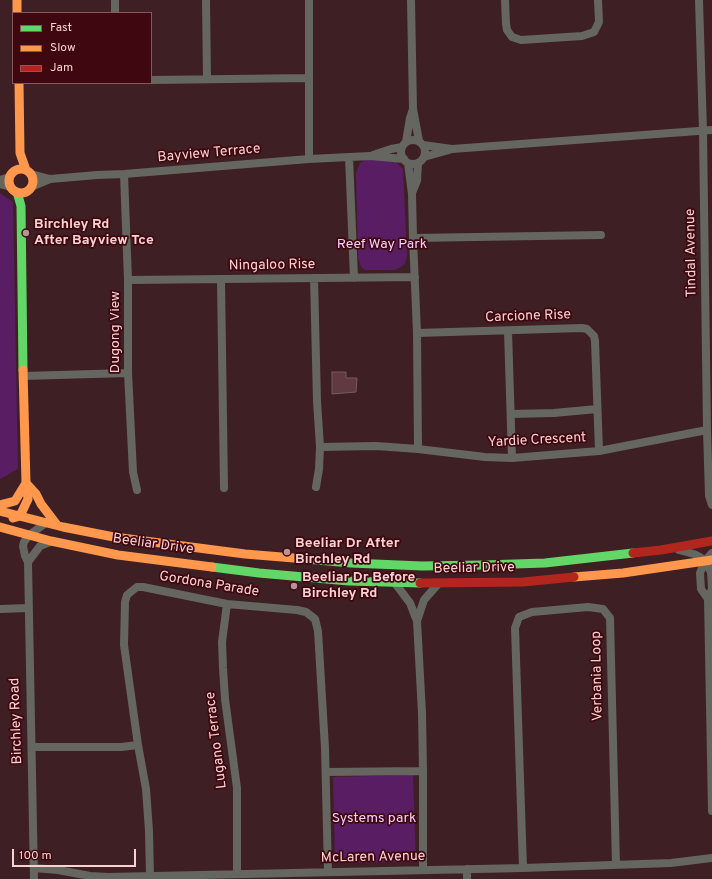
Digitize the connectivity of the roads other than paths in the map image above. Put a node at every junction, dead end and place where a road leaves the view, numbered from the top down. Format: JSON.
{"nodes":[{"id":1,"x":17,"y":0,"type":"edge"},
{"id":2,"x":115,"y":0,"type":"edge"},
{"id":3,"x":206,"y":0,"type":"edge"},
{"id":4,"x":309,"y":0,"type":"edge"},
{"id":5,"x":411,"y":0,"type":"edge"},
{"id":6,"x":505,"y":0,"type":"edge"},
{"id":7,"x":598,"y":0,"type":"edge"},
{"id":8,"x":700,"y":0,"type":"edge"},
{"id":9,"x":17,"y":12,"type":"edge"},
{"id":10,"x":115,"y":12,"type":"edge"},
{"id":11,"x":310,"y":78,"type":"junction"},
{"id":12,"x":152,"y":80,"type":"edge"},
{"id":13,"x":208,"y":80,"type":"junction"},
{"id":14,"x":19,"y":84,"type":"edge"},
{"id":15,"x":413,"y":108,"type":"junction"},
{"id":16,"x":712,"y":130,"type":"edge"},
{"id":17,"x":703,"y":131,"type":"junction"},
{"id":18,"x":421,"y":143,"type":"junction"},
{"id":19,"x":404,"y":145,"type":"junction"},
{"id":20,"x":452,"y":149,"type":"junction"},
{"id":21,"x":20,"y":153,"type":"junction"},
{"id":22,"x":370,"y":156,"type":"junction"},
{"id":23,"x":349,"y":157,"type":"junction"},
{"id":24,"x":310,"y":159,"type":"junction"},
{"id":25,"x":421,"y":160,"type":"junction"},
{"id":26,"x":406,"y":161,"type":"junction"},
{"id":27,"x":28,"y":172,"type":"junction"},
{"id":28,"x":12,"y":174,"type":"junction"},
{"id":29,"x":124,"y":174,"type":"junction"},
{"id":30,"x":50,"y":178,"type":"junction"},
{"id":31,"x":0,"y":180,"type":"edge"},
{"id":32,"x":0,"y":184,"type":"edge"},
{"id":33,"x":29,"y":189,"type":"junction"},
{"id":34,"x":14,"y":190,"type":"junction"},
{"id":35,"x":412,"y":194,"type":"junction"},
{"id":36,"x":21,"y":206,"type":"junction"},
{"id":37,"x":708,"y":234,"type":"edge"},
{"id":38,"x":601,"y":235,"type":"dead end"},
{"id":39,"x":413,"y":238,"type":"junction"},
{"id":40,"x":415,"y":277,"type":"junction"},
{"id":41,"x":314,"y":278,"type":"junction"},
{"id":42,"x":354,"y":278,"type":"junction"},
{"id":43,"x":128,"y":280,"type":"junction"},
{"id":44,"x":221,"y":280,"type":"junction"},
{"id":45,"x":508,"y":330,"type":"junction"},
{"id":46,"x":417,"y":333,"type":"junction"},
{"id":47,"x":128,"y":374,"type":"junction"},
{"id":48,"x":23,"y":376,"type":"junction"},
{"id":49,"x":709,"y":385,"type":"edge"},
{"id":50,"x":597,"y":409,"type":"junction"},
{"id":51,"x":510,"y":414,"type":"junction"},
{"id":52,"x":706,"y":430,"type":"junction"},
{"id":53,"x":320,"y":447,"type":"junction"},
{"id":54,"x":418,"y":449,"type":"junction"},
{"id":55,"x":598,"y":451,"type":"junction"},
{"id":56,"x":512,"y":458,"type":"junction"},
{"id":57,"x":26,"y":483,"type":"junction"},
{"id":58,"x":224,"y":488,"type":"dead end"},
{"id":59,"x":316,"y":488,"type":"dead end"},
{"id":60,"x":138,"y":490,"type":"dead end"},
{"id":61,"x":712,"y":505,"type":"edge"},
{"id":62,"x":0,"y":506,"type":"edge"},
{"id":63,"x":0,"y":510,"type":"edge"},
{"id":64,"x":20,"y":516,"type":"junction"},
{"id":65,"x":0,"y":522,"type":"edge"},
{"id":66,"x":46,"y":523,"type":"junction"},
{"id":67,"x":57,"y":526,"type":"junction"},
{"id":68,"x":0,"y":527,"type":"edge"},
{"id":69,"x":90,"y":533,"type":"junction"},
{"id":70,"x":29,"y":535,"type":"junction"},
{"id":71,"x":51,"y":541,"type":"junction"},
{"id":72,"x":712,"y":541,"type":"edge"},
{"id":73,"x":672,"y":548,"type":"junction"},
{"id":74,"x":712,"y":553,"type":"edge"},
{"id":75,"x":709,"y":560,"type":"edge"},
{"id":76,"x":28,"y":562,"type":"junction"},
{"id":77,"x":173,"y":562,"type":"junction"},
{"id":78,"x":395,"y":583,"type":"junction"},
{"id":79,"x":438,"y":584,"type":"junction"},
{"id":80,"x":227,"y":604,"type":"junction"},
{"id":81,"x":28,"y":608,"type":"junction"},
{"id":82,"x":0,"y":609,"type":"edge"},
{"id":83,"x":417,"y":621,"type":"junction"},
{"id":84,"x":711,"y":665,"type":"edge"},
{"id":85,"x":138,"y":745,"type":"junction"},
{"id":86,"x":32,"y":747,"type":"junction"},
{"id":87,"x":423,"y":771,"type":"junction"},
{"id":88,"x":326,"y":772,"type":"junction"},
{"id":89,"x":712,"y":811,"type":"edge"},
{"id":90,"x":712,"y":858,"type":"edge"},
{"id":91,"x":616,"y":865,"type":"junction"},
{"id":92,"x":34,"y":868,"type":"junction"},
{"id":93,"x":523,"y":868,"type":"junction"},
{"id":94,"x":467,"y":869,"type":"junction"},
{"id":95,"x":423,"y":870,"type":"junction"},
{"id":96,"x":328,"y":872,"type":"junction"},
{"id":97,"x":237,"y":874,"type":"junction"},
{"id":98,"x":150,"y":876,"type":"junction"},
{"id":99,"x":276,"y":876,"type":"edge"},
{"id":100,"x":34,"y":879,"type":"edge"},
{"id":101,"x":467,"y":879,"type":"edge"}],
"edges":[{"from":1,"to":9,"type":"main road"},
{"from":2,"to":10,"type":"street"},
{"from":3,"to":13,"type":"street"},
{"from":4,"to":11,"type":"street"},
{"from":5,"to":15,"type":"street"},
{"from":6,"to":7,"type":"street"},
{"from":8,"to":17,"type":"street","name":"Tindal Avenue"},
{"from":11,"to":13,"type":"street"},
{"from":11,"to":24,"type":"street"},
{"from":12,"to":13,"type":"street"},
{"from":14,"to":21,"type":"main road"},
{"from":15,"to":18,"type":"street"},
{"from":15,"to":19,"type":"street"},
{"from":16,"to":17,"type":"street"},
{"from":17,"to":20,"type":"street"},
{"from":17,"to":37,"type":"street","name":"Tindal Avenue"},
{"from":18,"to":19,"type":"street"},
{"from":18,"to":20,"type":"street"},
{"from":18,"to":25,"type":"street"},
{"from":19,"to":22,"type":"street","name":"Bayview Terrace"},
{"from":19,"to":26,"type":"street"},
{"from":20,"to":25,"type":"street"},
{"from":21,"to":27,"type":"main road"},
{"from":21,"to":28,"type":"main road"},
{"from":22,"to":23,"type":"street","name":"Bayview Terrace"},
{"from":22,"to":26,"type":"street","name":"Bayview Terrace"},
{"from":23,"to":24,"type":"street","name":"Bayview Terrace"},
{"from":23,"to":42,"type":"street"},
{"from":24,"to":29,"type":"street","name":"Bayview Terrace"},
{"from":25,"to":26,"type":"street"},
{"from":25,"to":35,"type":"street"},
{"from":26,"to":35,"type":"street"},
{"from":27,"to":28,"type":"main road"},
{"from":27,"to":30,"type":"street","name":"Bayview Terrace"},
{"from":27,"to":33,"type":"main road"},
{"from":28,"to":31,"type":"street"},
{"from":28,"to":34,"type":"main road"},
{"from":29,"to":30,"type":"street","name":"Bayview Terrace"},
{"from":29,"to":43,"type":"street","name":"Dugong View"},
{"from":30,"to":33,"type":"street","name":"Bayview Terrace"},
{"from":32,"to":34,"type":"street"},
{"from":33,"to":34,"type":"main road"},
{"from":33,"to":36,"type":"main road"},
{"from":34,"to":36,"type":"main road"},
{"from":35,"to":39,"type":"street"},
{"from":36,"to":48,"type":"main road"},
{"from":37,"to":49,"type":"street","name":"Tindal Avenue"},
{"from":38,"to":39,"type":"street"},
{"from":39,"to":40,"type":"street"},
{"from":40,"to":42,"type":"street","name":"Ningaloo Rise"},
{"from":40,"to":46,"type":"street"},
{"from":41,"to":42,"type":"street","name":"Ningaloo Rise"},
{"from":41,"to":44,"type":"street","name":"Ningaloo Rise"},
{"from":41,"to":53,"type":"street"},
{"from":43,"to":44,"type":"street","name":"Ningaloo Rise"},
{"from":43,"to":47,"type":"street","name":"Dugong View"},
{"from":44,"to":58,"type":"street"},
{"from":45,"to":46,"type":"street","name":"Carcione Rise"},
{"from":45,"to":50,"type":"street","name":"Carcione Rise"},
{"from":45,"to":51,"type":"street"},
{"from":46,"to":54,"type":"street"},
{"from":47,"to":48,"type":"street"},
{"from":47,"to":60,"type":"street","name":"Dugong View"},
{"from":48,"to":57,"type":"main road"},
{"from":49,"to":52,"type":"street","name":"Tindal Avenue"},
{"from":50,"to":51,"type":"street"},
{"from":50,"to":55,"type":"street","name":"Carcione Rise"},
{"from":51,"to":56,"type":"street"},
{"from":52,"to":55,"type":"street","name":"Yardie Crescent"},
{"from":52,"to":61,"type":"street","name":"Tindal Avenue"},
{"from":53,"to":54,"type":"street","name":"Yardie Crescent"},
{"from":53,"to":59,"type":"street"},
{"from":54,"to":56,"type":"street","name":"Yardie Crescent"},
{"from":55,"to":56,"type":"street","name":"Yardie Crescent"},
{"from":57,"to":62,"type":"main road"},
{"from":57,"to":64,"type":"main road"},
{"from":57,"to":67,"type":"main road"},
{"from":63,"to":64,"type":"main road","name":"Beeliar Drive"},
{"from":64,"to":65,"type":"main road"},
{"from":64,"to":66,"type":"main road","name":"Beeliar Drive"},
{"from":66,"to":67,"type":"main road","name":"Beeliar Drive"},
{"from":66,"to":70,"type":"street"},
{"from":67,"to":69,"type":"main road","name":"Beeliar Drive"},
{"from":68,"to":70,"type":"main road","name":"Beeliar Drive"},
{"from":69,"to":73,"type":"main road","name":"Beeliar Drive"},
{"from":69,"to":77,"type":"main road"},
{"from":70,"to":71,"type":"main road","name":"Beeliar Drive"},
{"from":70,"to":76,"type":"street","name":"Birchley Road"},
{"from":71,"to":76,"type":"street"},
{"from":71,"to":77,"type":"main road","name":"Beeliar Drive"},
{"from":72,"to":73,"type":"main road","name":"Beeliar Drive"},
{"from":73,"to":75,"type":"street"},
{"from":74,"to":75,"type":"street"},
{"from":75,"to":79,"type":"main road","name":"Beeliar Drive"},
{"from":75,"to":84,"type":"street"},
{"from":76,"to":81,"type":"street","name":"Birchley Road"},
{"from":77,"to":78,"type":"main road","name":"Beeliar Drive"},
{"from":78,"to":79,"type":"main road","name":"Beeliar Drive"},
{"from":78,"to":83,"type":"street"},
{"from":79,"to":83,"type":"street"},
{"from":80,"to":85,"type":"street","name":"Gordona Parade"},
{"from":80,"to":88,"type":"street","name":"Gordona Parade"},
{"from":80,"to":97,"type":"street","name":"Lugano Terrace"},
{"from":81,"to":82,"type":"street"},
{"from":81,"to":86,"type":"street","name":"Birchley Road"},
{"from":83,"to":87,"type":"street"},
{"from":84,"to":89,"type":"street"},
{"from":85,"to":86,"type":"street"},
{"from":85,"to":98,"type":"street","name":"Gordona Parade"},
{"from":86,"to":92,"type":"street","name":"Birchley Road"},
{"from":87,"to":88,"type":"street"},
{"from":87,"to":95,"type":"street"},
{"from":88,"to":96,"type":"street","name":"Gordona Parade"},
{"from":90,"to":91,"type":"street","name":"McLaren Avenue"},
{"from":91,"to":93,"type":"street","name":"McLaren Avenue"},
{"from":91,"to":93,"type":"street","name":"Verbania Loop"},
{"from":92,"to":98,"type":"street","name":"McLaren Avenue"},
{"from":92,"to":100,"type":"street","name":"Birchley Road"},
{"from":93,"to":94,"type":"street","name":"McLaren Avenue"},
{"from":94,"to":95,"type":"street","name":"McLaren Avenue"},
{"from":94,"to":101,"type":"street"},
{"from":95,"to":96,"type":"street","name":"McLaren Avenue"},
{"from":96,"to":99,"type":"street","name":"McLaren Avenue"},
{"from":97,"to":98,"type":"street","name":"McLaren Avenue"},
{"from":97,"to":99,"type":"street","name":"McLaren Avenue"}]}
